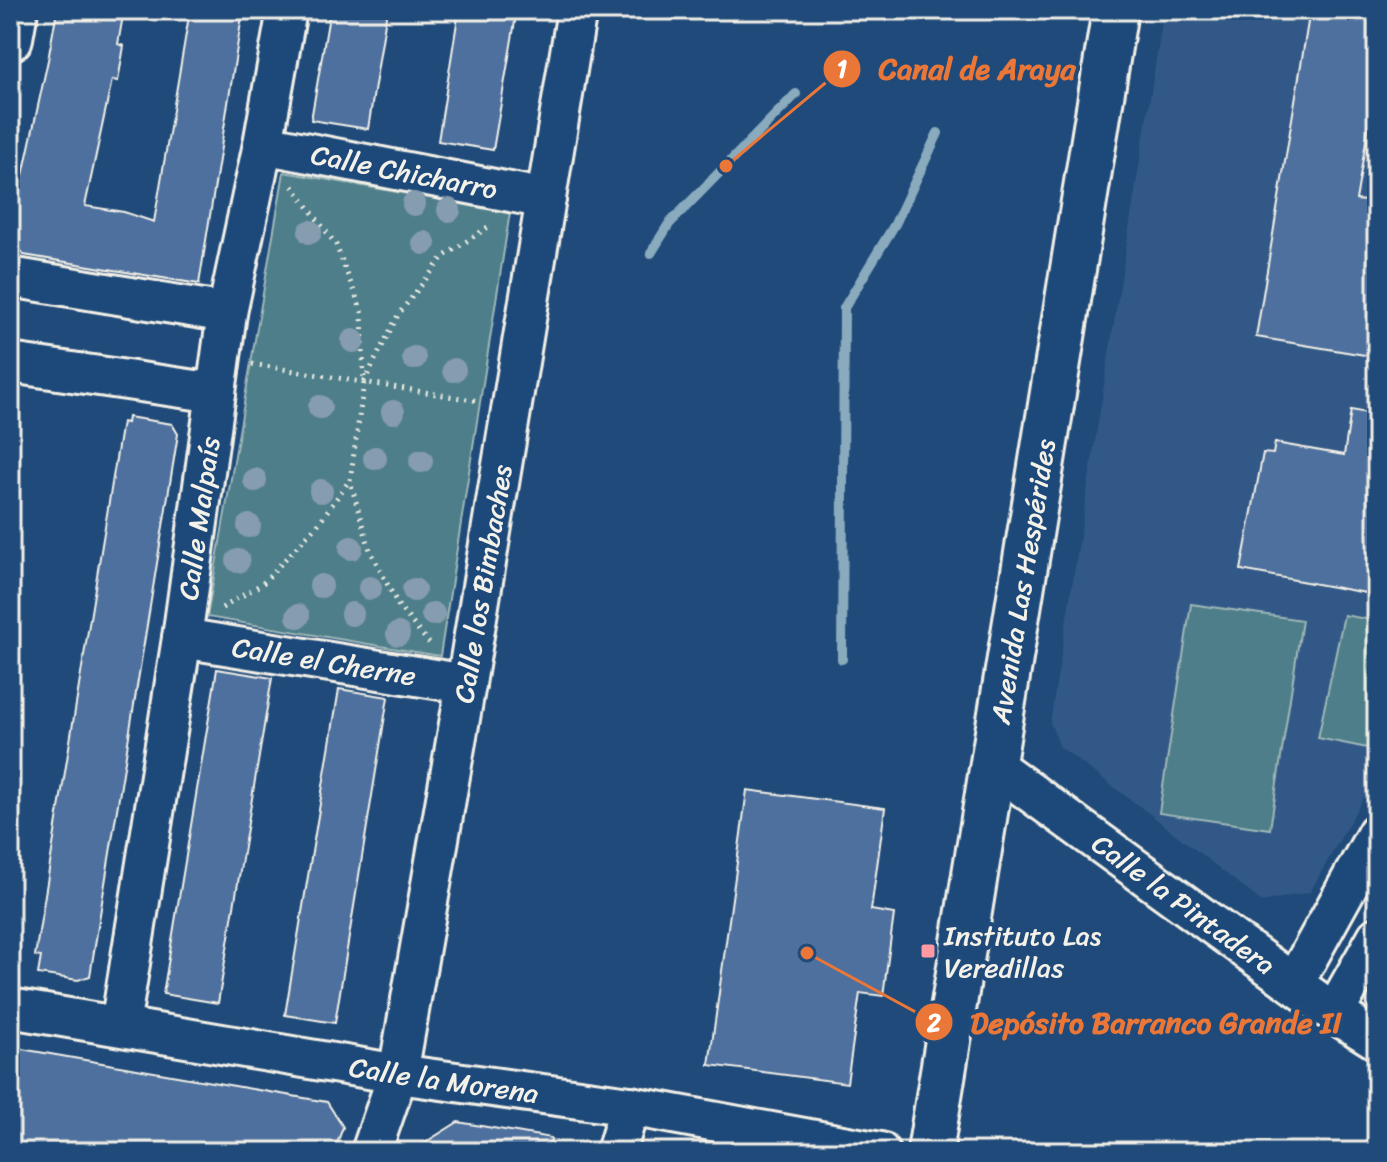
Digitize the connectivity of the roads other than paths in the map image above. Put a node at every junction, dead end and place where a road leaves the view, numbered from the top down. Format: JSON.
{"nodes":[{"id":1,"x":15,"y":10,"type":"edge"},
{"id":2,"x":287,"y":10,"type":"edge"},
{"id":3,"x":577,"y":10,"type":"edge"},
{"id":4,"x":1115,"y":10,"type":"edge"},
{"id":5,"x":10,"y":38,"type":"edge"},
{"id":6,"x":263,"y":144,"type":"junction"},
{"id":7,"x":546,"y":199,"type":"junction"},
{"id":8,"x":10,"y":277,"type":"edge"},
{"id":9,"x":227,"y":313,"type":"junction"},
{"id":10,"x":10,"y":363,"type":"edge"},
{"id":11,"x":216,"y":393,"type":"junction"},
{"id":12,"x":182,"y":638,"type":"junction"},
{"id":13,"x":466,"y":684,"type":"junction"},
{"id":14,"x":993,"y":765,"type":"junction"},
{"id":15,"x":1377,"y":833,"type":"edge"},
{"id":16,"x":1377,"y":937,"type":"edge"},
{"id":17,"x":1294,"y":983,"type":"junction"},
{"id":18,"x":10,"y":1008,"type":"edge"},
{"id":19,"x":1334,"y":1013,"type":"junction"},
{"id":20,"x":120,"y":1026,"type":"junction"},
{"id":21,"x":1377,"y":1040,"type":"edge"},
{"id":22,"x":398,"y":1074,"type":"junction"},
{"id":23,"x":630,"y":1106,"type":"junction"},
{"id":24,"x":371,"y":1152,"type":"edge"},
{"id":25,"x":616,"y":1152,"type":"edge"},
{"id":26,"x":880,"y":1152,"type":"edge"},
{"id":27,"x":930,"y":1152,"type":"edge"}],
"edges":[{"from":1,"to":5,"type":"street"},
{"from":2,"to":6,"type":"street","name":"Calle Malpaís"},
{"from":3,"to":7,"type":"street","name":"Calle los Bimbaches"},
{"from":4,"to":14,"type":"street","name":"Avenida Las Hespérides"},
{"from":6,"to":7,"type":"street","name":"Calle Chicharro"},
{"from":6,"to":9,"type":"street","name":"Calle Malpaís"},
{"from":7,"to":13,"type":"street","name":"Calle los Bimbaches"},
{"from":8,"to":9,"type":"street"},
{"from":9,"to":11,"type":"street","name":"Calle Malpaís"},
{"from":10,"to":11,"type":"street"},
{"from":11,"to":12,"type":"street","name":"Calle Malpaís"},
{"from":12,"to":13,"type":"street","name":"Calle el Cherne"},
{"from":12,"to":20,"type":"street","name":"Calle Malpaís"},
{"from":13,"to":22,"type":"street","name":"Calle los Bimbaches"},
{"from":14,"to":17,"type":"street","name":"Calle la Pintadera"},
{"from":14,"to":27,"type":"street","name":"Avenida Las Hespérides"},
{"from":15,"to":17,"type":"street"},
{"from":16,"to":19,"type":"street"},
{"from":17,"to":19,"type":"street","name":"Calle la Pintadera"},
{"from":18,"to":20,"type":"street","name":"Calle la Morena"},
{"from":19,"to":21,"type":"street","name":"Calle la Pintadera"},
{"from":20,"to":22,"type":"street","name":"Calle la Morena"},
{"from":22,"to":23,"type":"street","name":"Calle la Morena"},
{"from":22,"to":24,"type":"street","name":"Calle los Bimbaches"},
{"from":23,"to":25,"type":"street"},
{"from":23,"to":26,"type":"street","name":"Calle la Morena"}]}
